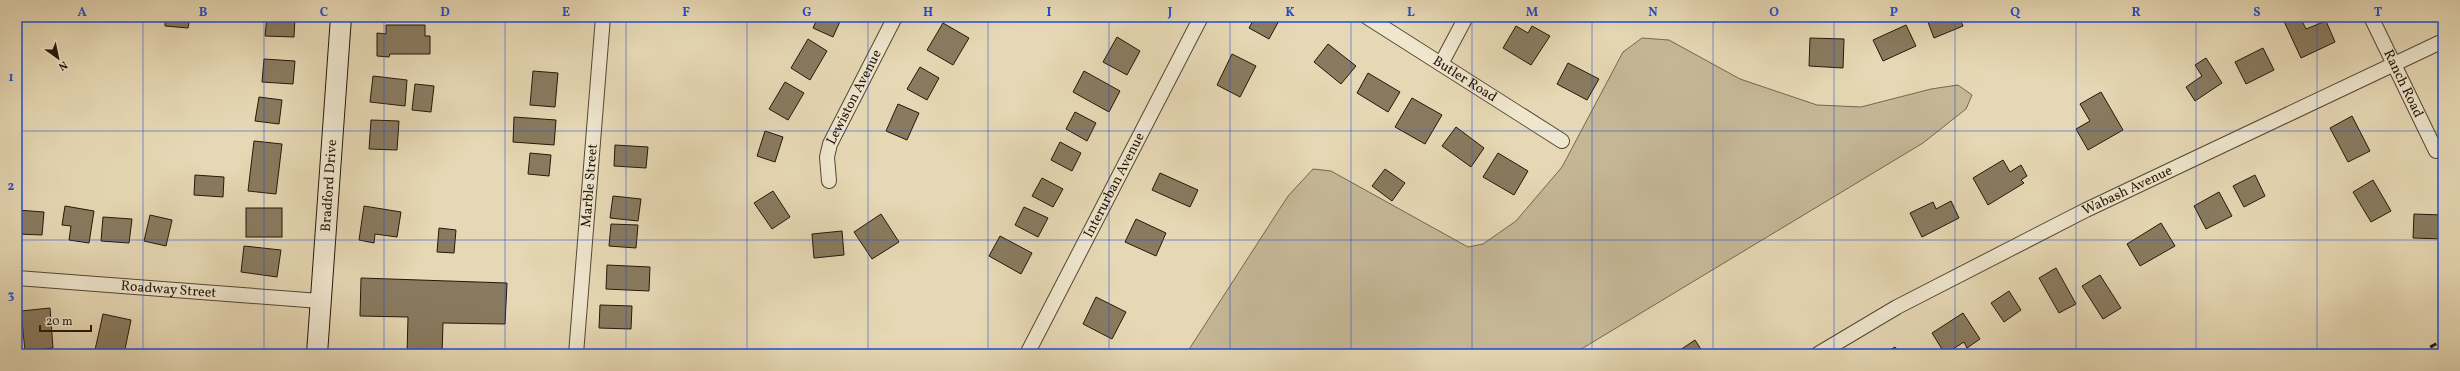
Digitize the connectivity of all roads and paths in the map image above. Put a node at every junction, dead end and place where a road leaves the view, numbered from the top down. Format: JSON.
{"nodes":[{"id":1,"x":341,"y":17,"type":"edge"},
{"id":2,"x":603,"y":17,"type":"edge"},
{"id":3,"x":895,"y":17,"type":"edge"},
{"id":4,"x":1201,"y":17,"type":"edge"},
{"id":5,"x":1367,"y":17,"type":"edge"},
{"id":6,"x":1466,"y":17,"type":"edge"},
{"id":7,"x":2371,"y":17,"type":"edge"},
{"id":8,"x":2443,"y":41,"type":"edge"},
{"id":9,"x":1441,"y":64,"type":"junction"},
{"id":10,"x":2393,"y":65,"type":"junction"},
{"id":11,"x":1562,"y":141,"type":"dead end"},
{"id":12,"x":2436,"y":150,"type":"dead end"},
{"id":13,"x":829,"y":181,"type":"dead end"},
{"id":14,"x":17,"y":278,"type":"edge"},
{"id":15,"x":320,"y":301,"type":"junction"},
{"id":16,"x":317,"y":354,"type":"edge"},
{"id":17,"x":576,"y":354,"type":"edge"},
{"id":18,"x":1027,"y":354,"type":"edge"},
{"id":19,"x":1818,"y":354,"type":"edge"}],
"edges":[{"from":1,"to":15,"type":"street","name":"Bradford Drive"},
{"from":2,"to":17,"type":"street","name":"Marble Street"},
{"from":3,"to":13,"type":"street","name":"Lewiston Avenue"},
{"from":4,"to":18,"type":"street","name":"Interurban Avenue"},
{"from":5,"to":9,"type":"street","name":"Butler Road"},
{"from":6,"to":9,"type":"street"},
{"from":7,"to":10,"type":"street","name":"Ranch Road"},
{"from":8,"to":10,"type":"street","name":"Wabash Avenue"},
{"from":9,"to":11,"type":"street","name":"Butler Road"},
{"from":10,"to":12,"type":"street","name":"Ranch Road"},
{"from":10,"to":19,"type":"street","name":"Wabash Avenue"},
{"from":14,"to":15,"type":"street","name":"Roadway Street"},
{"from":15,"to":16,"type":"street","name":"Bradford Drive"}]}
